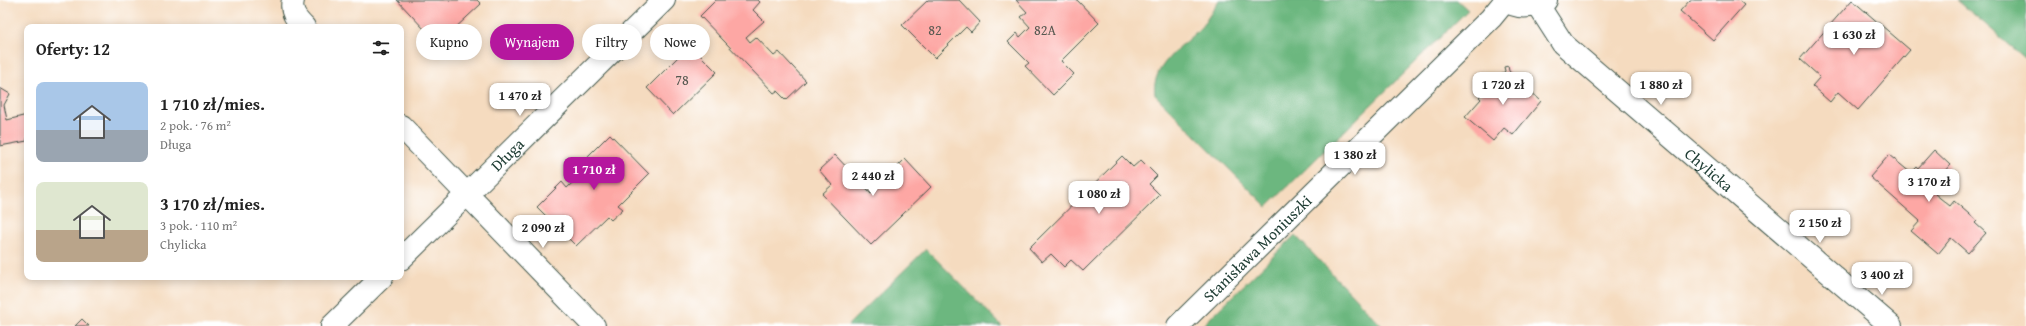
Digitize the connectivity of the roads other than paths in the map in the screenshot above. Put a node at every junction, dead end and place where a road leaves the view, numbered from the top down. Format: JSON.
{"nodes":[{"id":1,"x":293,"y":0,"type":"edge"},
{"id":2,"x":664,"y":0,"type":"edge"},
{"id":3,"x":1505,"y":0,"type":"edge"},
{"id":4,"x":1542,"y":2,"type":"edge"},
{"id":5,"x":301,"y":24,"type":"edge"},
{"id":6,"x":404,"y":129,"type":"edge"},
{"id":7,"x":467,"y":194,"type":"junction"},
{"id":8,"x":404,"y":256,"type":"edge"},
{"id":9,"x":379,"y":280,"type":"edge"},
{"id":10,"x":332,"y":326,"type":"edge"},
{"id":11,"x":594,"y":326,"type":"edge"},
{"id":12,"x":1178,"y":326,"type":"edge"},
{"id":13,"x":1891,"y":326,"type":"edge"}],
"edges":[{"from":1,"to":5,"type":"street"},
{"from":2,"to":7,"type":"street","name":"Długa"},
{"from":3,"to":4,"type":"street"},
{"from":3,"to":12,"type":"street","name":"Stanisława Moniuszki"},
{"from":4,"to":13,"type":"street","name":"Chylicka"},
{"from":6,"to":7,"type":"street"},
{"from":7,"to":8,"type":"street","name":"Długa"},
{"from":7,"to":11,"type":"street"},
{"from":9,"to":10,"type":"street"}]}
